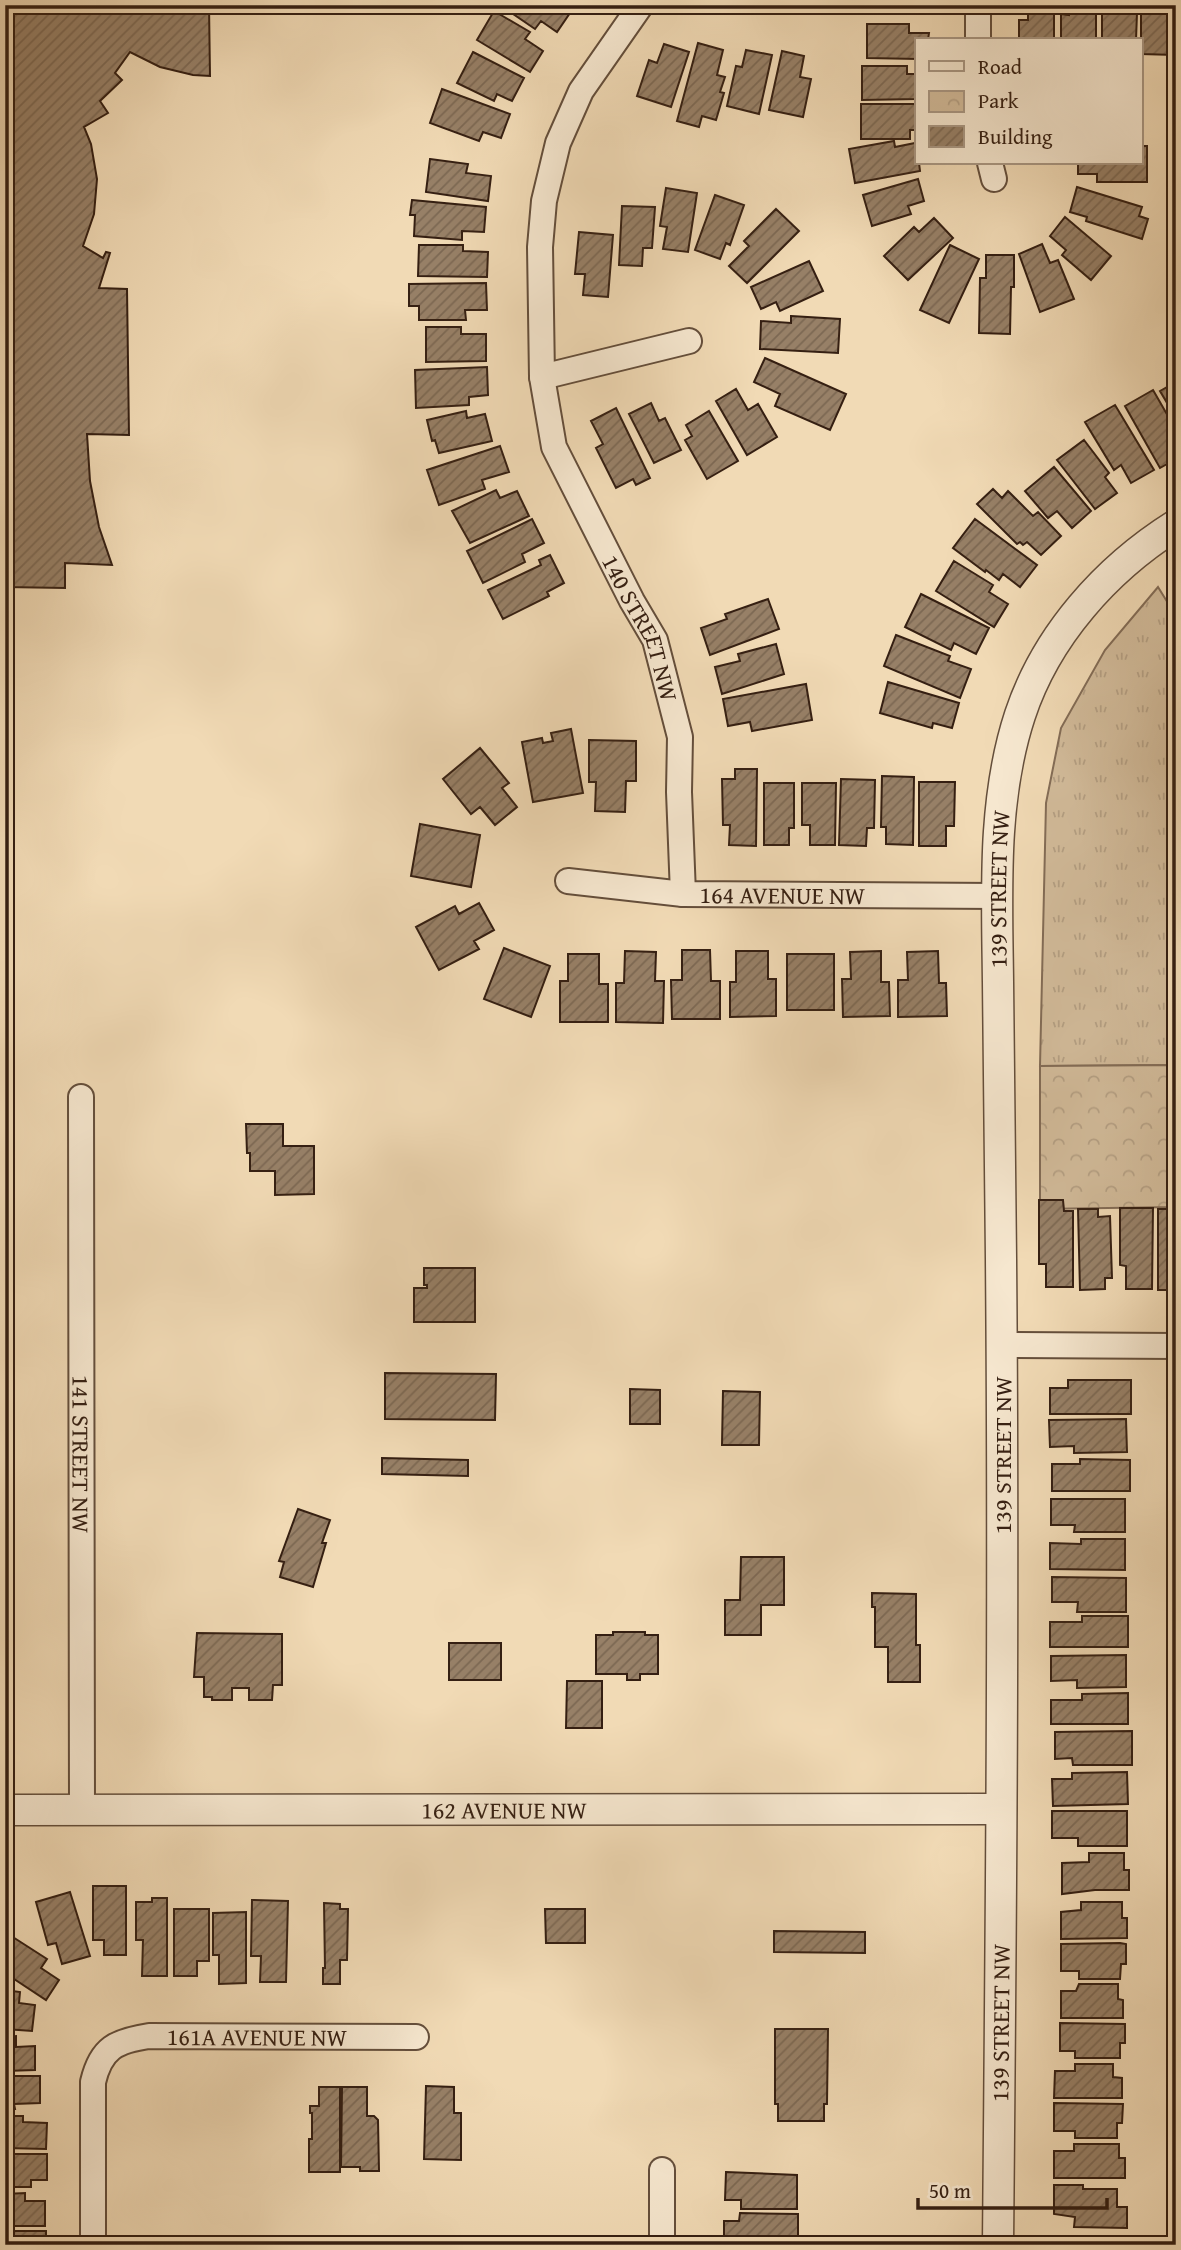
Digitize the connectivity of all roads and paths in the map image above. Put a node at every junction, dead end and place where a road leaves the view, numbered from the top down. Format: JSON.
{"nodes":[{"id":1,"x":641,"y":5,"type":"edge"},
{"id":2,"x":978,"y":5,"type":"edge"},
{"id":3,"x":978,"y":38,"type":"edge"},
{"id":4,"x":689,"y":341,"type":"dead end"},
{"id":5,"x":542,"y":377,"type":"junction"},
{"id":6,"x":1176,"y":525,"type":"edge"},
{"id":7,"x":568,"y":881,"type":"dead end"},
{"id":8,"x":683,"y":894,"type":"junction"},
{"id":9,"x":998,"y":896,"type":"junction"},
{"id":10,"x":81,"y":1097,"type":"dead end"},
{"id":11,"x":1002,"y":1345,"type":"junction"},
{"id":12,"x":1176,"y":1346,"type":"edge"},
{"id":13,"x":1001,"y":1809,"type":"junction"},
{"id":14,"x":5,"y":1810,"type":"edge"},
{"id":15,"x":82,"y":1811,"type":"junction"},
{"id":16,"x":416,"y":2037,"type":"dead end"},
{"id":17,"x":662,"y":2170,"type":"dead end"},
{"id":18,"x":93,"y":2245,"type":"edge"},
{"id":19,"x":662,"y":2245,"type":"edge"},
{"id":20,"x":998,"y":2245,"type":"edge"}],
"edges":[{"from":1,"to":5,"type":"street","name":"140 STREET NW"},
{"from":2,"to":3,"type":"street"},
{"from":4,"to":5,"type":"street"},
{"from":5,"to":8,"type":"street","name":"140 STREET NW"},
{"from":6,"to":9,"type":"street","name":"139 STREET NW"},
{"from":7,"to":8,"type":"street","name":"164 AVENUE NW"},
{"from":8,"to":9,"type":"street","name":"164 AVENUE NW"},
{"from":9,"to":11,"type":"street","name":"139 STREET NW"},
{"from":10,"to":15,"type":"street","name":"141 STREET NW"},
{"from":11,"to":12,"type":"street"},
{"from":11,"to":13,"type":"street","name":"139 STREET NW"},
{"from":13,"to":15,"type":"street","name":"162 AVENUE NW"},
{"from":13,"to":20,"type":"street","name":"139 STREET NW"},
{"from":14,"to":15,"type":"street","name":"162 AVENUE NW"},
{"from":16,"to":18,"type":"street","name":"161A AVENUE NW"},
{"from":17,"to":19,"type":"street"}]}
